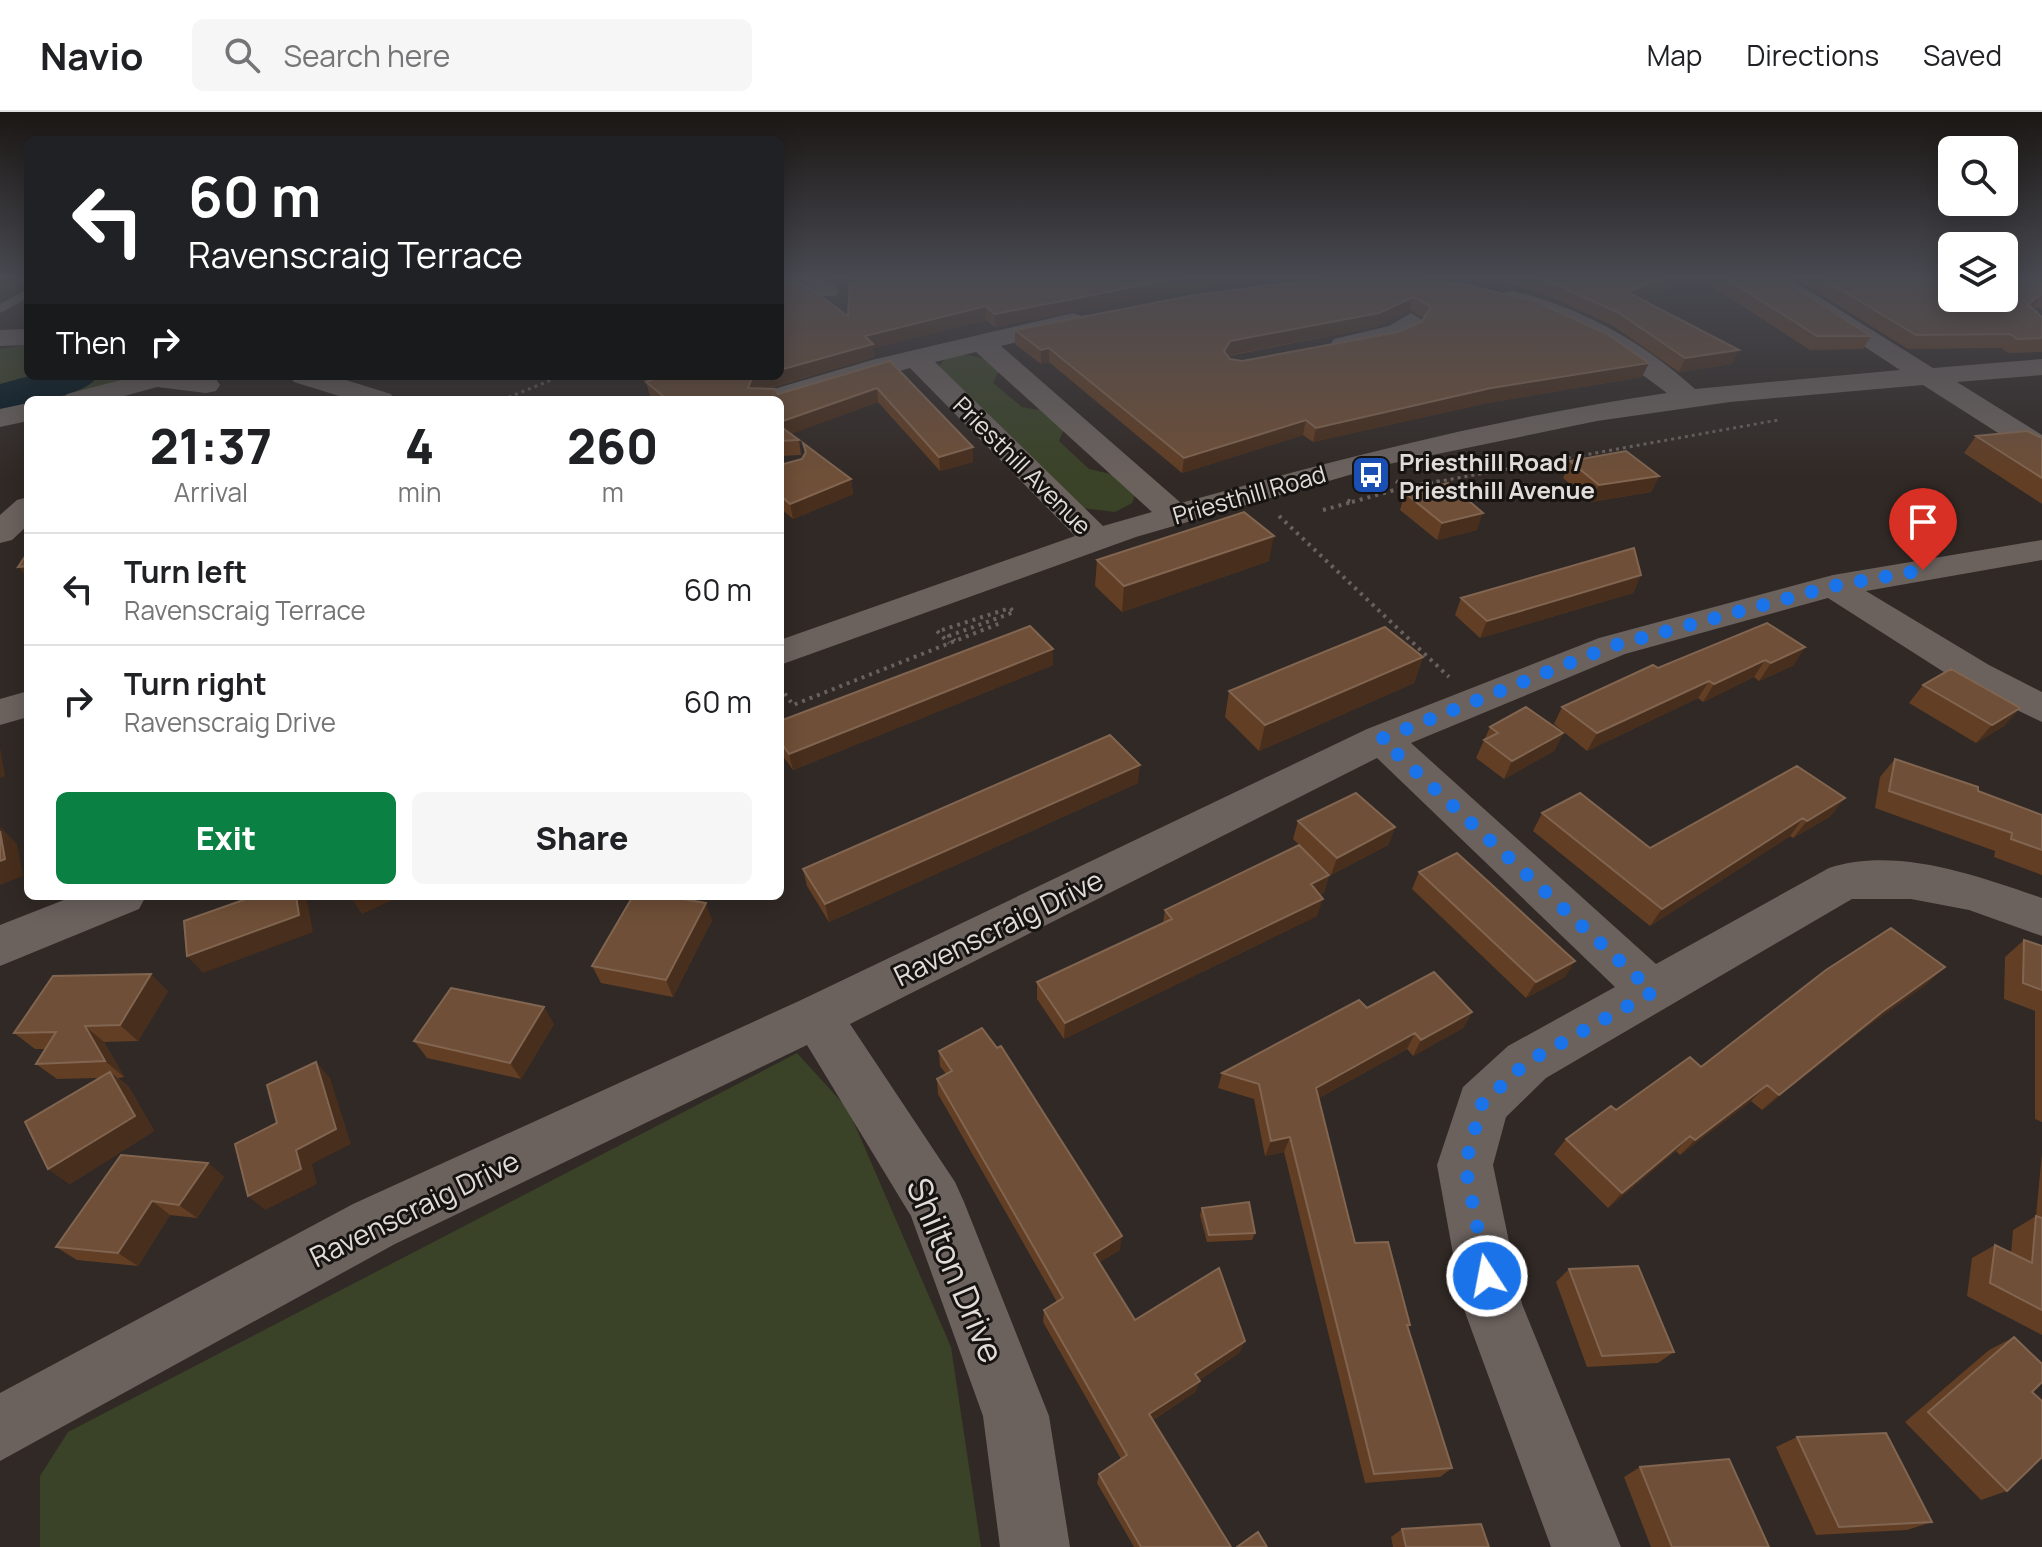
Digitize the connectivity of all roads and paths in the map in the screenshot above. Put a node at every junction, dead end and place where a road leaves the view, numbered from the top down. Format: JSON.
{"nodes":[{"id":1,"x":973,"y":344,"type":"edge"},
{"id":2,"x":983,"y":344,"type":"edge"},
{"id":3,"x":1334,"y":344,"type":"edge"},
{"id":4,"x":1619,"y":344,"type":"edge"},
{"id":5,"x":1878,"y":344,"type":"edge"},
{"id":6,"x":1320,"y":349,"type":"edge"},
{"id":7,"x":916,"y":358,"type":"junction"},
{"id":8,"x":2035,"y":370,"type":"edge"},
{"id":9,"x":1931,"y":377,"type":"junction"},
{"id":10,"x":153,"y":380,"type":"edge"},
{"id":11,"x":215,"y":380,"type":"edge"},
{"id":12,"x":317,"y":380,"type":"edge"},
{"id":13,"x":551,"y":380,"type":"edge"},
{"id":14,"x":746,"y":380,"type":"edge"},
{"id":15,"x":92,"y":396,"type":"edge"},
{"id":16,"x":186,"y":396,"type":"edge"},
{"id":17,"x":368,"y":396,"type":"edge"},
{"id":18,"x":512,"y":396,"type":"edge"},
{"id":19,"x":766,"y":396,"type":"edge"},
{"id":20,"x":781,"y":396,"type":"edge"},
{"id":21,"x":1689,"y":399,"type":"junction"},
{"id":22,"x":24,"y":413,"type":"edge"},
{"id":23,"x":0,"y":418,"type":"edge"},
{"id":24,"x":1788,"y":419,"type":"dead end"},
{"id":25,"x":2042,"y":448,"type":"edge"},
{"id":26,"x":1405,"y":487,"type":"dead end"},
{"id":27,"x":1253,"y":492,"type":"junction"},
{"id":28,"x":24,"y":496,"type":"edge"},
{"id":29,"x":0,"y":503,"type":"edge"},
{"id":30,"x":24,"y":511,"type":"edge"},
{"id":31,"x":1175,"y":515,"type":"junction"},
{"id":32,"x":24,"y":533,"type":"edge"},
{"id":33,"x":0,"y":534,"type":"edge"},
{"id":34,"x":1097,"y":539,"type":"junction"},
{"id":35,"x":2042,"y":550,"type":"edge"},
{"id":36,"x":1833,"y":586,"type":"junction"},
{"id":37,"x":910,"y":607,"type":"junction"},
{"id":38,"x":1003,"y":622,"type":"dead end"},
{"id":39,"x":937,"y":631,"type":"junction"},
{"id":40,"x":952,"y":642,"type":"junction"},
{"id":41,"x":784,"y":652,"type":"edge"},
{"id":42,"x":784,"y":693,"type":"edge"},
{"id":43,"x":1473,"y":699,"type":"junction"},
{"id":44,"x":24,"y":705,"type":"edge"},
{"id":45,"x":2042,"y":709,"type":"edge"},
{"id":46,"x":0,"y":712,"type":"edge"},
{"id":47,"x":1381,"y":739,"type":"junction"},
{"id":48,"x":113,"y":900,"type":"edge"},
{"id":49,"x":2042,"y":917,"type":"edge"},
{"id":50,"x":0,"y":946,"type":"edge"},
{"id":51,"x":1653,"y":992,"type":"junction"},
{"id":52,"x":817,"y":1016,"type":"junction"},
{"id":53,"x":0,"y":1428,"type":"edge"},
{"id":54,"x":1035,"y":1547,"type":"edge"},
{"id":55,"x":1586,"y":1547,"type":"edge"}],
"edges":[{"from":1,"to":7,"type":"street"},
{"from":2,"to":31,"type":"street"},
{"from":3,"to":6,"type":"street"},
{"from":4,"to":21,"type":"street"},
{"from":5,"to":9,"type":"street"},
{"from":7,"to":20,"type":"street"},
{"from":7,"to":34,"type":"street","name":"Priesthill Avenue"},
{"from":8,"to":9,"type":"street","name":"Priesthill Road"},
{"from":9,"to":21,"type":"street","name":"Priesthill Road"},
{"from":9,"to":25,"type":"street"},
{"from":10,"to":15,"type":"street"},
{"from":11,"to":16,"type":"street"},
{"from":12,"to":17,"type":"street"},
{"from":13,"to":18,"type":"path"},
{"from":14,"to":19,"type":"street"},
{"from":21,"to":27,"type":"street","name":"Priesthill Road"},
{"from":22,"to":23,"type":"street"},
{"from":24,"to":26,"type":"path"},
{"from":27,"to":31,"type":"street","name":"Priesthill Road"},
{"from":27,"to":43,"type":"path"},
{"from":28,"to":29,"type":"street"},
{"from":30,"to":33,"type":"street"},
{"from":31,"to":34,"type":"street","name":"Priesthill Road"},
{"from":32,"to":33,"type":"street"},
{"from":34,"to":37,"type":"street","name":"Priesthill Road"},
{"from":35,"to":36,"type":"street","name":"Ravenscraig Drive"},
{"from":36,"to":43,"type":"street","name":"Ravenscraig Drive"},
{"from":36,"to":45,"type":"street"},
{"from":37,"to":39,"type":"path"},
{"from":37,"to":41,"type":"street","name":"Priesthill Road"},
{"from":38,"to":40,"type":"path"},
{"from":39,"to":40,"type":"path"},
{"from":39,"to":40,"type":"path"},
{"from":40,"to":42,"type":"path"},
{"from":43,"to":47,"type":"street","name":"Ravenscraig Drive"},
{"from":44,"to":46,"type":"street"},
{"from":47,"to":51,"type":"street"},
{"from":47,"to":52,"type":"street","name":"Ravenscraig Drive"},
{"from":48,"to":50,"type":"street"},
{"from":49,"to":51,"type":"street"},
{"from":51,"to":55,"type":"street"},
{"from":52,"to":53,"type":"street","name":"Ravenscraig Drive"},
{"from":52,"to":54,"type":"street","name":"Shilton Drive"}]}
